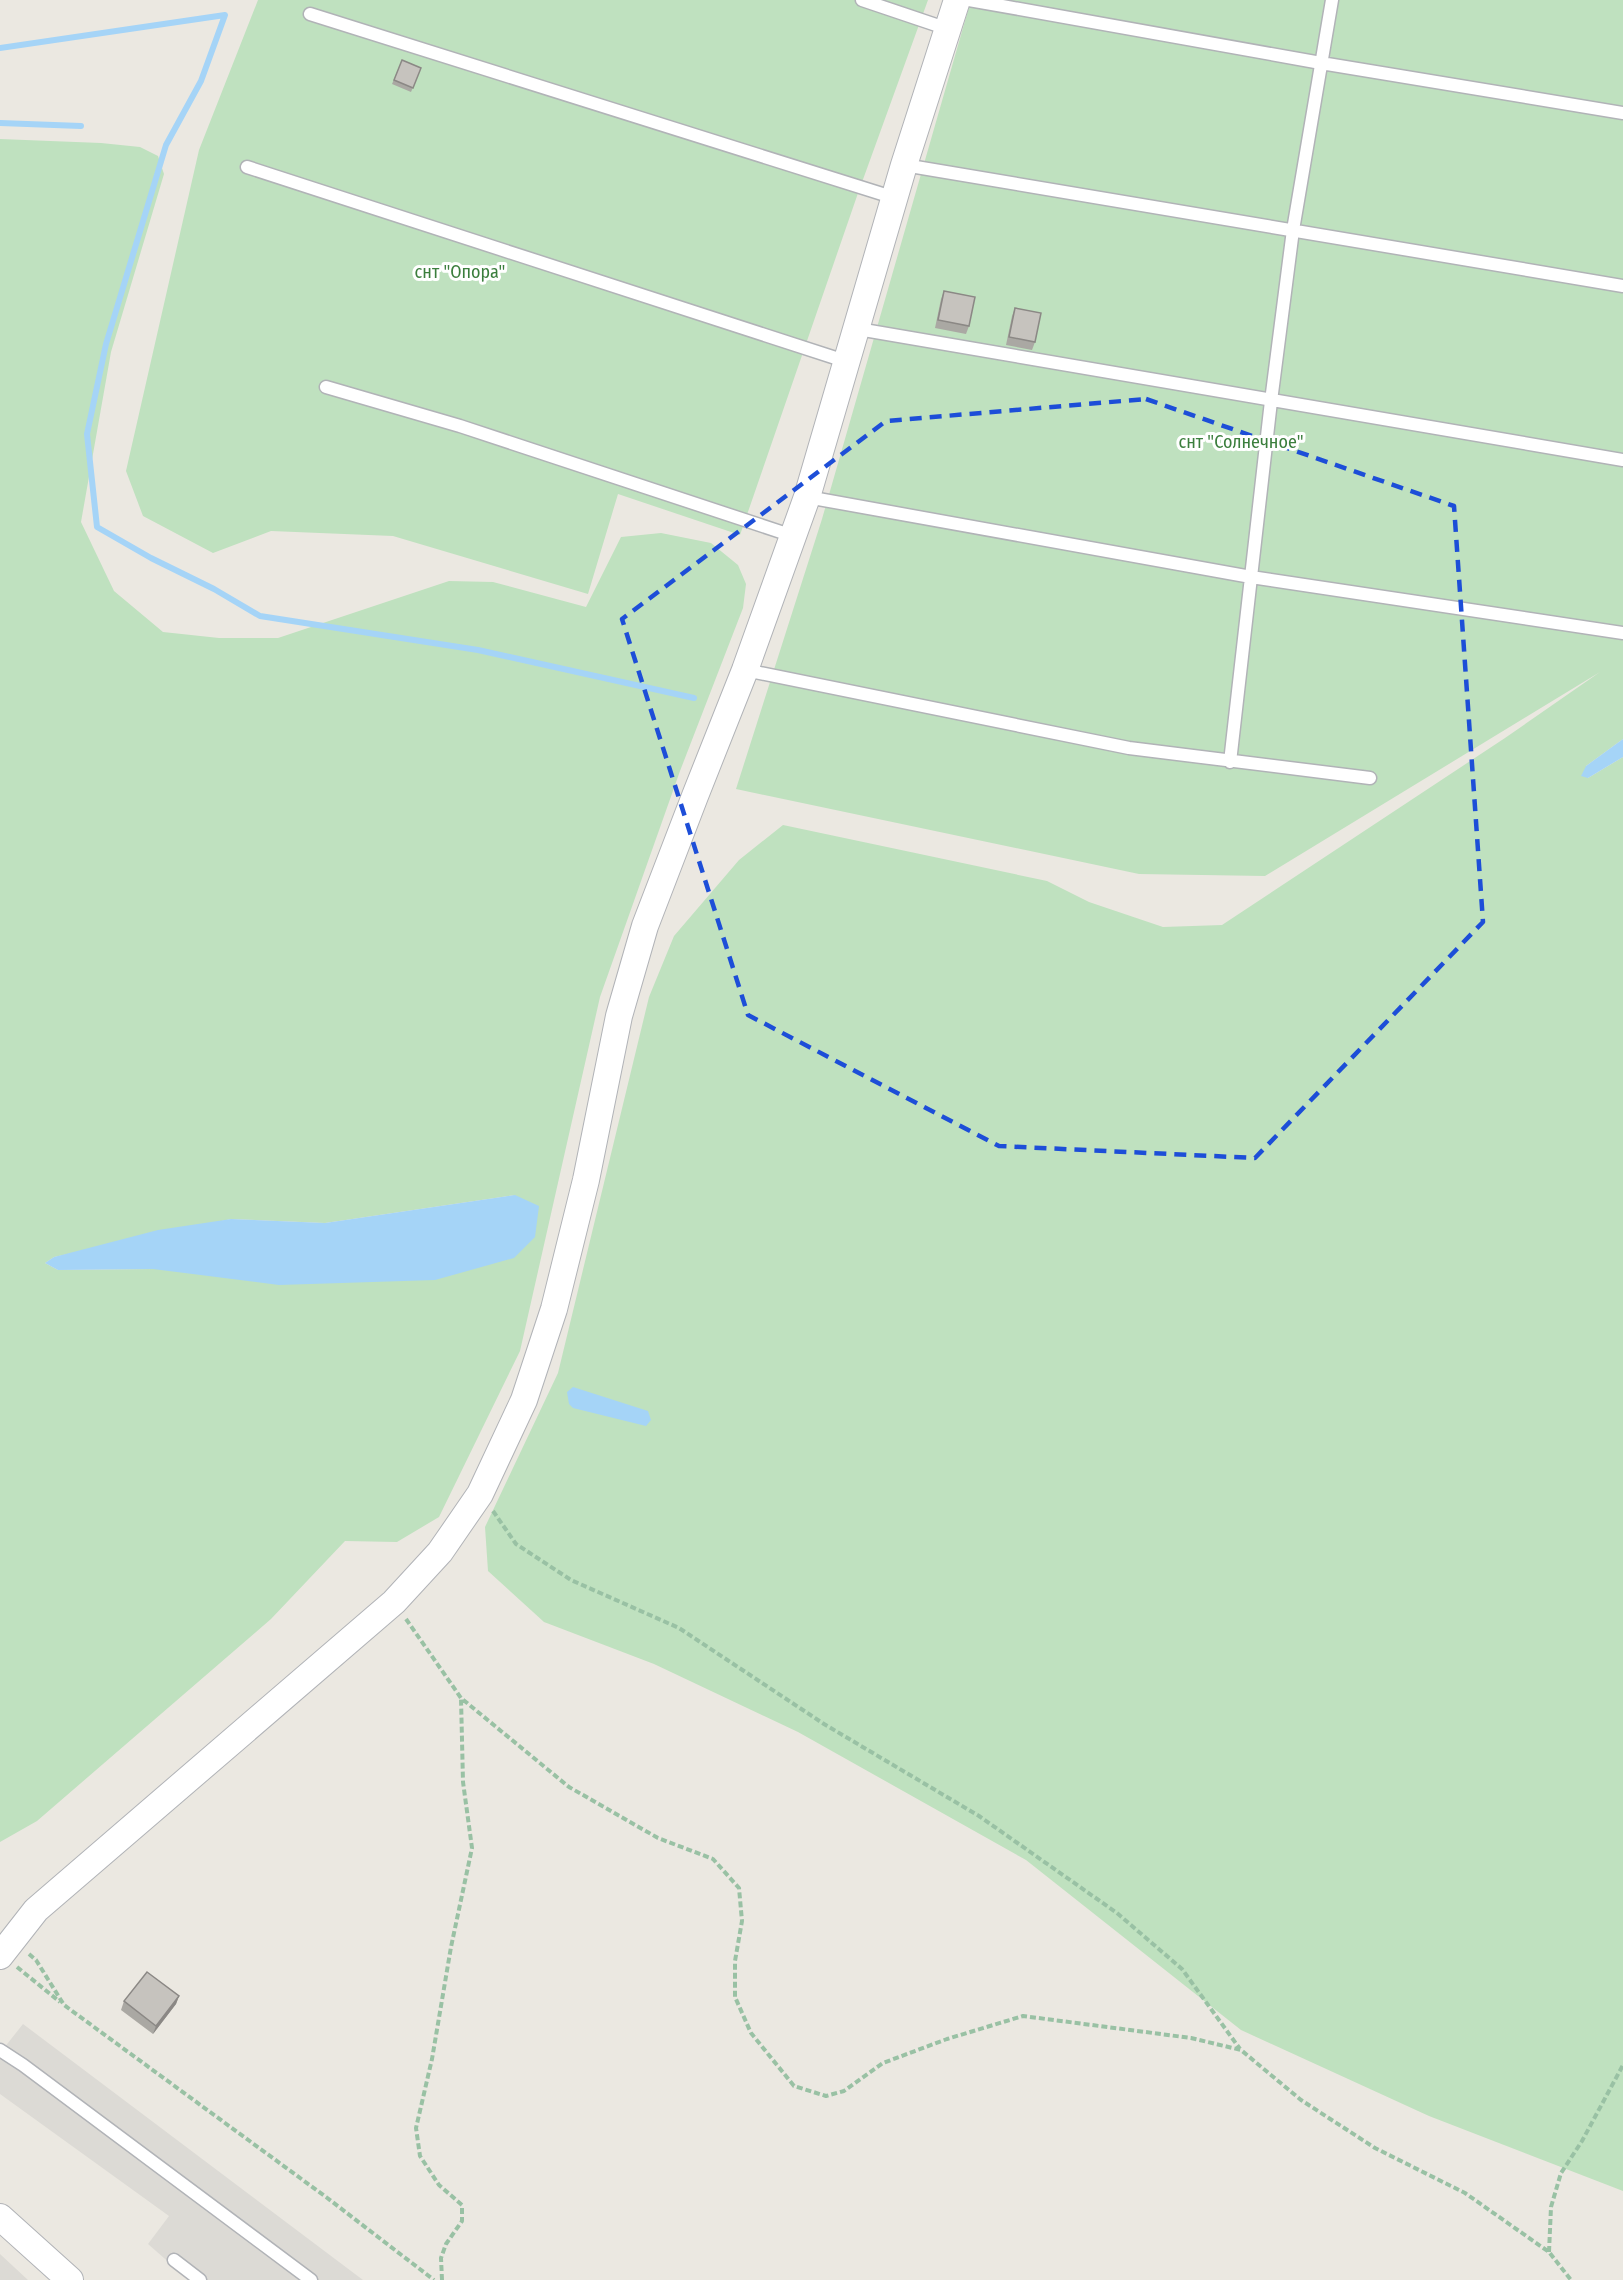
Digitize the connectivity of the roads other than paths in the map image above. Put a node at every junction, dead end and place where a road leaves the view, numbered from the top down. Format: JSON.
{"nodes":[{"id":1,"x":862,"y":0,"type":"edge"},
{"id":2,"x":957,"y":0,"type":"edge"},
{"id":3,"x":969,"y":0,"type":"edge"},
{"id":4,"x":1332,"y":0,"type":"edge"},
{"id":5,"x":310,"y":14,"type":"dead end"},
{"id":6,"x":948,"y":29,"type":"junction"},
{"id":7,"x":1321,"y":63,"type":"junction"},
{"id":8,"x":1623,"y":113,"type":"edge"},
{"id":9,"x":904,"y":165,"type":"junction"},
{"id":10,"x":247,"y":167,"type":"dead end"},
{"id":11,"x":895,"y":198,"type":"junction"},
{"id":12,"x":1293,"y":230,"type":"junction"},
{"id":13,"x":1623,"y":286,"type":"edge"},
{"id":14,"x":858,"y":328,"type":"junction"},
{"id":15,"x":848,"y":362,"type":"junction"},
{"id":16,"x":326,"y":387,"type":"dead end"},
{"id":17,"x":1271,"y":401,"type":"junction"},
{"id":18,"x":1623,"y":460,"type":"edge"},
{"id":19,"x":807,"y":497,"type":"junction"},
{"id":20,"x":793,"y":536,"type":"junction"},
{"id":21,"x":1251,"y":577,"type":"junction"},
{"id":22,"x":1623,"y":633,"type":"edge"},
{"id":23,"x":745,"y":670,"type":"junction"},
{"id":24,"x":1230,"y":762,"type":"junction"},
{"id":25,"x":1370,"y":778,"type":"dead end"},
{"id":26,"x":5,"y":1950,"type":"edge"},
{"id":27,"x":0,"y":2050,"type":"edge"},
{"id":28,"x":0,"y":2217,"type":"edge"},
{"id":29,"x":174,"y":2260,"type":"dead end"},
{"id":30,"x":70,"y":2280,"type":"edge"},
{"id":31,"x":200,"y":2280,"type":"edge"},
{"id":32,"x":311,"y":2280,"type":"edge"}],
"edges":[{"from":1,"to":6,"type":"lane"},
{"from":2,"to":6,"type":"street"},
{"from":3,"to":7,"type":"lane"},
{"from":4,"to":7,"type":"lane"},
{"from":5,"to":11,"type":"lane"},
{"from":6,"to":9,"type":"street"},
{"from":7,"to":8,"type":"lane"},
{"from":7,"to":12,"type":"lane"},
{"from":9,"to":11,"type":"street"},
{"from":9,"to":12,"type":"lane"},
{"from":10,"to":15,"type":"lane"},
{"from":11,"to":14,"type":"street"},
{"from":12,"to":13,"type":"lane"},
{"from":12,"to":17,"type":"lane"},
{"from":14,"to":15,"type":"street"},
{"from":14,"to":17,"type":"lane"},
{"from":15,"to":19,"type":"street"},
{"from":16,"to":20,"type":"lane"},
{"from":17,"to":18,"type":"lane"},
{"from":17,"to":21,"type":"lane"},
{"from":19,"to":20,"type":"street"},
{"from":19,"to":21,"type":"lane"},
{"from":20,"to":23,"type":"street"},
{"from":21,"to":22,"type":"lane"},
{"from":21,"to":24,"type":"lane"},
{"from":23,"to":24,"type":"lane"},
{"from":23,"to":26,"type":"street"},
{"from":24,"to":25,"type":"lane"},
{"from":27,"to":32,"type":"lane"},
{"from":28,"to":30,"type":"street"},
{"from":29,"to":31,"type":"lane"}]}
